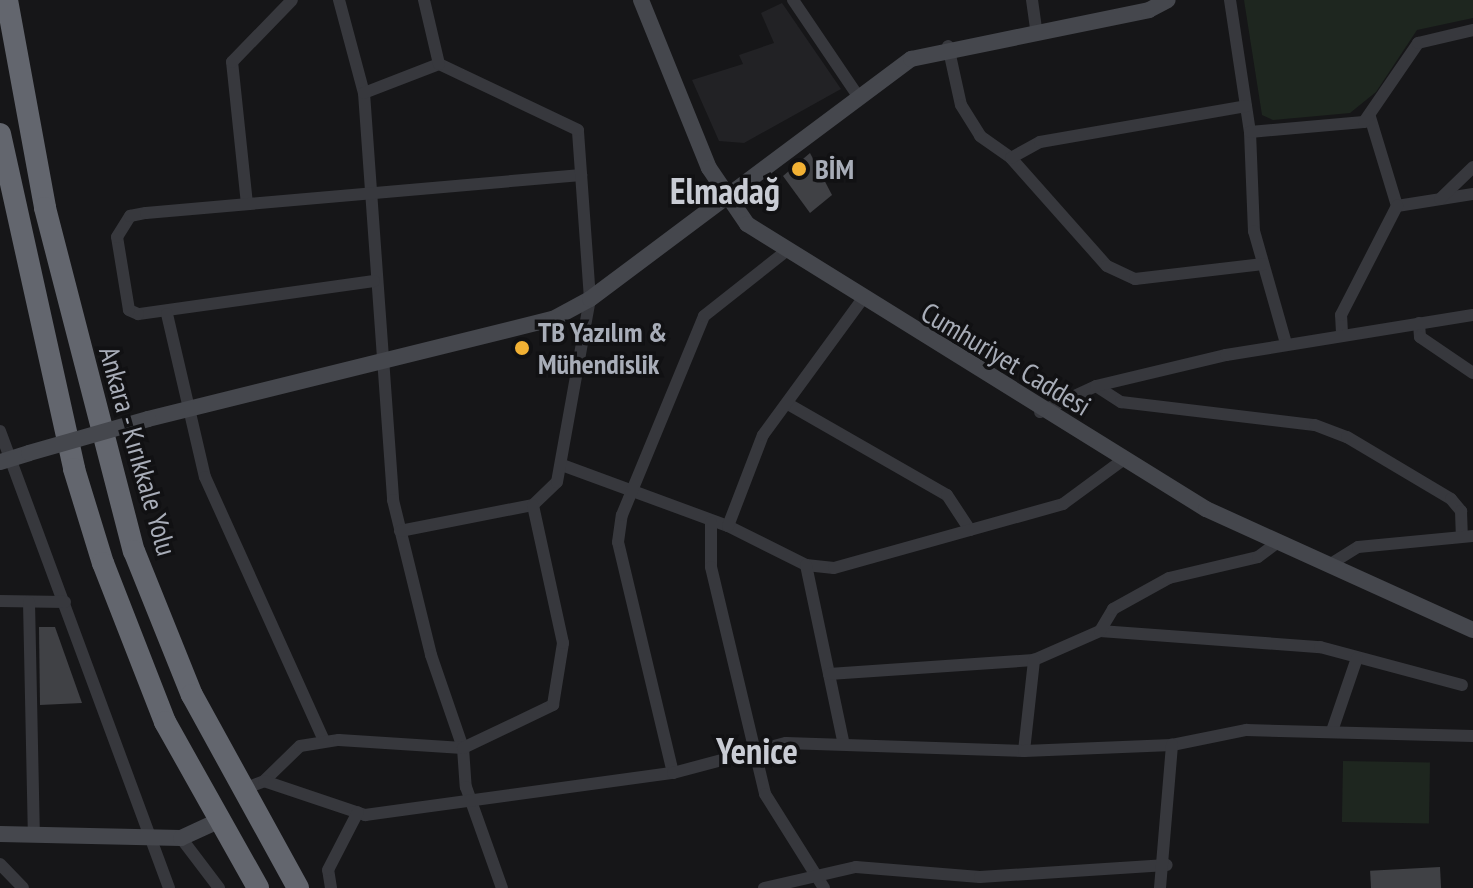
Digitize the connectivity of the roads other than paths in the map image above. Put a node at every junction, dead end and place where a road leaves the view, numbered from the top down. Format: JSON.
{"nodes":[{"id":1,"x":7,"y":0,"type":"edge"},
{"id":2,"x":292,"y":0,"type":"edge"},
{"id":3,"x":339,"y":0,"type":"edge"},
{"id":4,"x":424,"y":0,"type":"edge"},
{"id":5,"x":641,"y":0,"type":"edge"},
{"id":6,"x":793,"y":0,"type":"edge"},
{"id":7,"x":1032,"y":0,"type":"edge"},
{"id":8,"x":1168,"y":0,"type":"edge"},
{"id":9,"x":1230,"y":0,"type":"edge"},
{"id":10,"x":1036,"y":30,"type":"junction"},
{"id":11,"x":1473,"y":30,"type":"edge"},
{"id":12,"x":948,"y":46,"type":"junction"},
{"id":13,"x":439,"y":64,"type":"junction"},
{"id":14,"x":364,"y":93,"type":"junction"},
{"id":15,"x":858,"y":96,"type":"junction"},
{"id":16,"x":1246,"y":106,"type":"junction"},
{"id":17,"x":1370,"y":117,"type":"junction"},
{"id":18,"x":1250,"y":132,"type":"junction"},
{"id":19,"x":0,"y":134,"type":"edge"},
{"id":20,"x":1011,"y":158,"type":"junction"},
{"id":21,"x":1473,"y":167,"type":"edge"},
{"id":22,"x":581,"y":175,"type":"junction"},
{"id":23,"x":368,"y":193,"type":"junction"},
{"id":24,"x":1473,"y":194,"type":"edge"},
{"id":25,"x":724,"y":198,"type":"junction"},
{"id":26,"x":1440,"y":199,"type":"junction"},
{"id":27,"x":247,"y":204,"type":"junction"},
{"id":28,"x":1397,"y":206,"type":"junction"},
{"id":29,"x":785,"y":252,"type":"junction"},
{"id":30,"x":1263,"y":264,"type":"junction"},
{"id":31,"x":374,"y":281,"type":"junction"},
{"id":32,"x":590,"y":299,"type":"junction"},
{"id":33,"x":861,"y":301,"type":"junction"},
{"id":34,"x":167,"y":314,"type":"junction"},
{"id":35,"x":1473,"y":315,"type":"edge"},
{"id":36,"x":1419,"y":323,"type":"junction"},
{"id":37,"x":1342,"y":333,"type":"junction"},
{"id":38,"x":1286,"y":343,"type":"junction"},
{"id":39,"x":378,"y":364,"type":"junction"},
{"id":40,"x":1473,"y":373,"type":"edge"},
{"id":41,"x":1096,"y":386,"type":"junction"},
{"id":42,"x":788,"y":404,"type":"junction"},
{"id":43,"x":184,"y":408,"type":"junction"},
{"id":44,"x":1040,"y":412,"type":"junction"},
{"id":45,"x":0,"y":431,"type":"edge"},
{"id":46,"x":6,"y":460,"type":"edge"},
{"id":47,"x":1123,"y":460,"type":"junction"},
{"id":48,"x":562,"y":465,"type":"junction"},
{"id":49,"x":632,"y":492,"type":"junction"},
{"id":50,"x":533,"y":505,"type":"junction"},
{"id":51,"x":1467,"y":511,"type":"edge"},
{"id":52,"x":711,"y":522,"type":"junction"},
{"id":53,"x":728,"y":526,"type":"junction"},
{"id":54,"x":970,"y":530,"type":"junction"},
{"id":55,"x":400,"y":531,"type":"junction"},
{"id":56,"x":1467,"y":536,"type":"edge"},
{"id":57,"x":1278,"y":542,"type":"junction"},
{"id":58,"x":806,"y":565,"type":"junction"},
{"id":59,"x":1329,"y":565,"type":"junction"},
{"id":60,"x":0,"y":601,"type":"edge"},
{"id":61,"x":29,"y":602,"type":"junction"},
{"id":62,"x":65,"y":602,"type":"junction"},
{"id":63,"x":1473,"y":630,"type":"edge"},
{"id":64,"x":1100,"y":631,"type":"junction"},
{"id":65,"x":1357,"y":658,"type":"junction"},
{"id":66,"x":1034,"y":660,"type":"junction"},
{"id":67,"x":829,"y":674,"type":"junction"},
{"id":68,"x":1462,"y":685,"type":"dead end"},
{"id":69,"x":1332,"y":731,"type":"junction"},
{"id":70,"x":1473,"y":736,"type":"edge"},
{"id":71,"x":324,"y":740,"type":"junction"},
{"id":72,"x":843,"y":741,"type":"junction"},
{"id":73,"x":1172,"y":745,"type":"junction"},
{"id":74,"x":463,"y":748,"type":"junction"},
{"id":75,"x":753,"y":751,"type":"junction"},
{"id":76,"x":1024,"y":751,"type":"junction"},
{"id":77,"x":673,"y":773,"type":"junction"},
{"id":78,"x":264,"y":781,"type":"junction"},
{"id":79,"x":241,"y":790,"type":"junction"},
{"id":80,"x":472,"y":804,"type":"junction"},
{"id":81,"x":358,"y":812,"type":"junction"},
{"id":82,"x":218,"y":821,"type":"junction"},
{"id":83,"x":34,"y":833,"type":"junction"},
{"id":84,"x":0,"y":834,"type":"edge"},
{"id":85,"x":151,"y":835,"type":"junction"},
{"id":86,"x":181,"y":838,"type":"junction"},
{"id":87,"x":0,"y":864,"type":"edge"},
{"id":88,"x":1167,"y":865,"type":"junction"},
{"id":89,"x":810,"y":872,"type":"junction"},
{"id":90,"x":23,"y":888,"type":"edge"},
{"id":91,"x":169,"y":888,"type":"edge"},
{"id":92,"x":219,"y":888,"type":"edge"},
{"id":93,"x":258,"y":888,"type":"edge"},
{"id":94,"x":298,"y":888,"type":"edge"},
{"id":95,"x":331,"y":888,"type":"edge"},
{"id":96,"x":502,"y":888,"type":"edge"},
{"id":97,"x":764,"y":888,"type":"edge"},
{"id":98,"x":824,"y":888,"type":"edge"},
{"id":99,"x":1160,"y":888,"type":"edge"}],
"edges":[{"from":1,"to":79,"type":"highway","name":"Ankara - Kırıkkale Yolu"},
{"from":2,"to":27,"type":"street"},
{"from":3,"to":14,"type":"street"},
{"from":4,"to":13,"type":"street"},
{"from":5,"to":25,"type":"street","name":"Cumhuriyet Caddesi"},
{"from":6,"to":15,"type":"street"},
{"from":7,"to":10,"type":"street"},
{"from":8,"to":10,"type":"street"},
{"from":9,"to":16,"type":"street"},
{"from":10,"to":12,"type":"street"},
{"from":11,"to":17,"type":"street"},
{"from":12,"to":15,"type":"street"},
{"from":12,"to":20,"type":"street"},
{"from":13,"to":14,"type":"street"},
{"from":13,"to":22,"type":"street"},
{"from":14,"to":23,"type":"street"},
{"from":15,"to":25,"type":"street"},
{"from":16,"to":18,"type":"street"},
{"from":16,"to":20,"type":"street"},
{"from":17,"to":18,"type":"street"},
{"from":17,"to":28,"type":"street"},
{"from":18,"to":30,"type":"street"},
{"from":19,"to":82,"type":"highway"},
{"from":20,"to":30,"type":"street"},
{"from":21,"to":26,"type":"street"},
{"from":22,"to":23,"type":"street"},
{"from":22,"to":32,"type":"street"},
{"from":23,"to":27,"type":"street"},
{"from":23,"to":31,"type":"street"},
{"from":24,"to":26,"type":"street"},
{"from":25,"to":29,"type":"street","name":"Cumhuriyet Caddesi"},
{"from":25,"to":32,"type":"street"},
{"from":26,"to":28,"type":"street"},
{"from":27,"to":34,"type":"street"},
{"from":28,"to":37,"type":"street"},
{"from":29,"to":33,"type":"street","name":"Cumhuriyet Caddesi"},
{"from":29,"to":49,"type":"street"},
{"from":30,"to":38,"type":"street"},
{"from":31,"to":34,"type":"street"},
{"from":31,"to":39,"type":"street"},
{"from":32,"to":39,"type":"street"},
{"from":32,"to":48,"type":"street"},
{"from":33,"to":42,"type":"street"},
{"from":33,"to":44,"type":"street","name":"Cumhuriyet Caddesi"},
{"from":34,"to":43,"type":"street"},
{"from":35,"to":36,"type":"street"},
{"from":36,"to":37,"type":"street"},
{"from":36,"to":40,"type":"street"},
{"from":37,"to":38,"type":"street"},
{"from":38,"to":41,"type":"street"},
{"from":39,"to":43,"type":"street"},
{"from":39,"to":55,"type":"street"},
{"from":41,"to":44,"type":"street"},
{"from":41,"to":51,"type":"street"},
{"from":42,"to":53,"type":"street"},
{"from":42,"to":54,"type":"street"},
{"from":43,"to":46,"type":"street","bridge":true},
{"from":43,"to":71,"type":"street"},
{"from":44,"to":47,"type":"street","name":"Cumhuriyet Caddesi"},
{"from":45,"to":46,"type":"street"},
{"from":46,"to":62,"type":"street"},
{"from":47,"to":54,"type":"street"},
{"from":47,"to":57,"type":"street","name":"Cumhuriyet Caddesi"},
{"from":48,"to":49,"type":"street"},
{"from":48,"to":50,"type":"street"},
{"from":49,"to":52,"type":"street"},
{"from":49,"to":77,"type":"street"},
{"from":50,"to":55,"type":"street"},
{"from":50,"to":74,"type":"street"},
{"from":51,"to":56,"type":"street"},
{"from":52,"to":53,"type":"street"},
{"from":52,"to":75,"type":"street"},
{"from":53,"to":58,"type":"street"},
{"from":54,"to":58,"type":"street"},
{"from":55,"to":74,"type":"street"},
{"from":56,"to":59,"type":"street"},
{"from":57,"to":59,"type":"street","name":"Cumhuriyet Caddesi"},
{"from":57,"to":64,"type":"street"},
{"from":58,"to":67,"type":"street"},
{"from":59,"to":63,"type":"street","name":"Cumhuriyet Caddesi"},
{"from":60,"to":61,"type":"street"},
{"from":61,"to":62,"type":"street"},
{"from":61,"to":83,"type":"street"},
{"from":62,"to":85,"type":"street"},
{"from":64,"to":65,"type":"street"},
{"from":64,"to":66,"type":"street"},
{"from":65,"to":68,"type":"street"},
{"from":65,"to":69,"type":"street"},
{"from":66,"to":67,"type":"street"},
{"from":66,"to":76,"type":"street"},
{"from":67,"to":72,"type":"street"},
{"from":69,"to":70,"type":"street"},
{"from":69,"to":73,"type":"street"},
{"from":71,"to":74,"type":"street"},
{"from":71,"to":78,"type":"street"},
{"from":72,"to":75,"type":"street"},
{"from":72,"to":76,"type":"street"},
{"from":73,"to":76,"type":"street"},
{"from":73,"to":88,"type":"street"},
{"from":74,"to":80,"type":"street"},
{"from":75,"to":77,"type":"street"},
{"from":75,"to":89,"type":"street"},
{"from":77,"to":80,"type":"street"},
{"from":78,"to":79,"type":"street"},
{"from":78,"to":81,"type":"street"},
{"from":79,"to":94,"type":"highway","name":"Ankara - Kırıkkale Yolu"},
{"from":80,"to":81,"type":"street"},
{"from":80,"to":96,"type":"street"},
{"from":81,"to":95,"type":"street"},
{"from":82,"to":86,"type":"street"},
{"from":82,"to":93,"type":"highway"},
{"from":83,"to":84,"type":"street"},
{"from":83,"to":85,"type":"street"},
{"from":85,"to":86,"type":"street"},
{"from":85,"to":91,"type":"street"},
{"from":86,"to":92,"type":"street"},
{"from":87,"to":90,"type":"street"},
{"from":88,"to":89,"type":"street"},
{"from":88,"to":99,"type":"street"},
{"from":89,"to":97,"type":"street"},
{"from":89,"to":98,"type":"street"}]}
